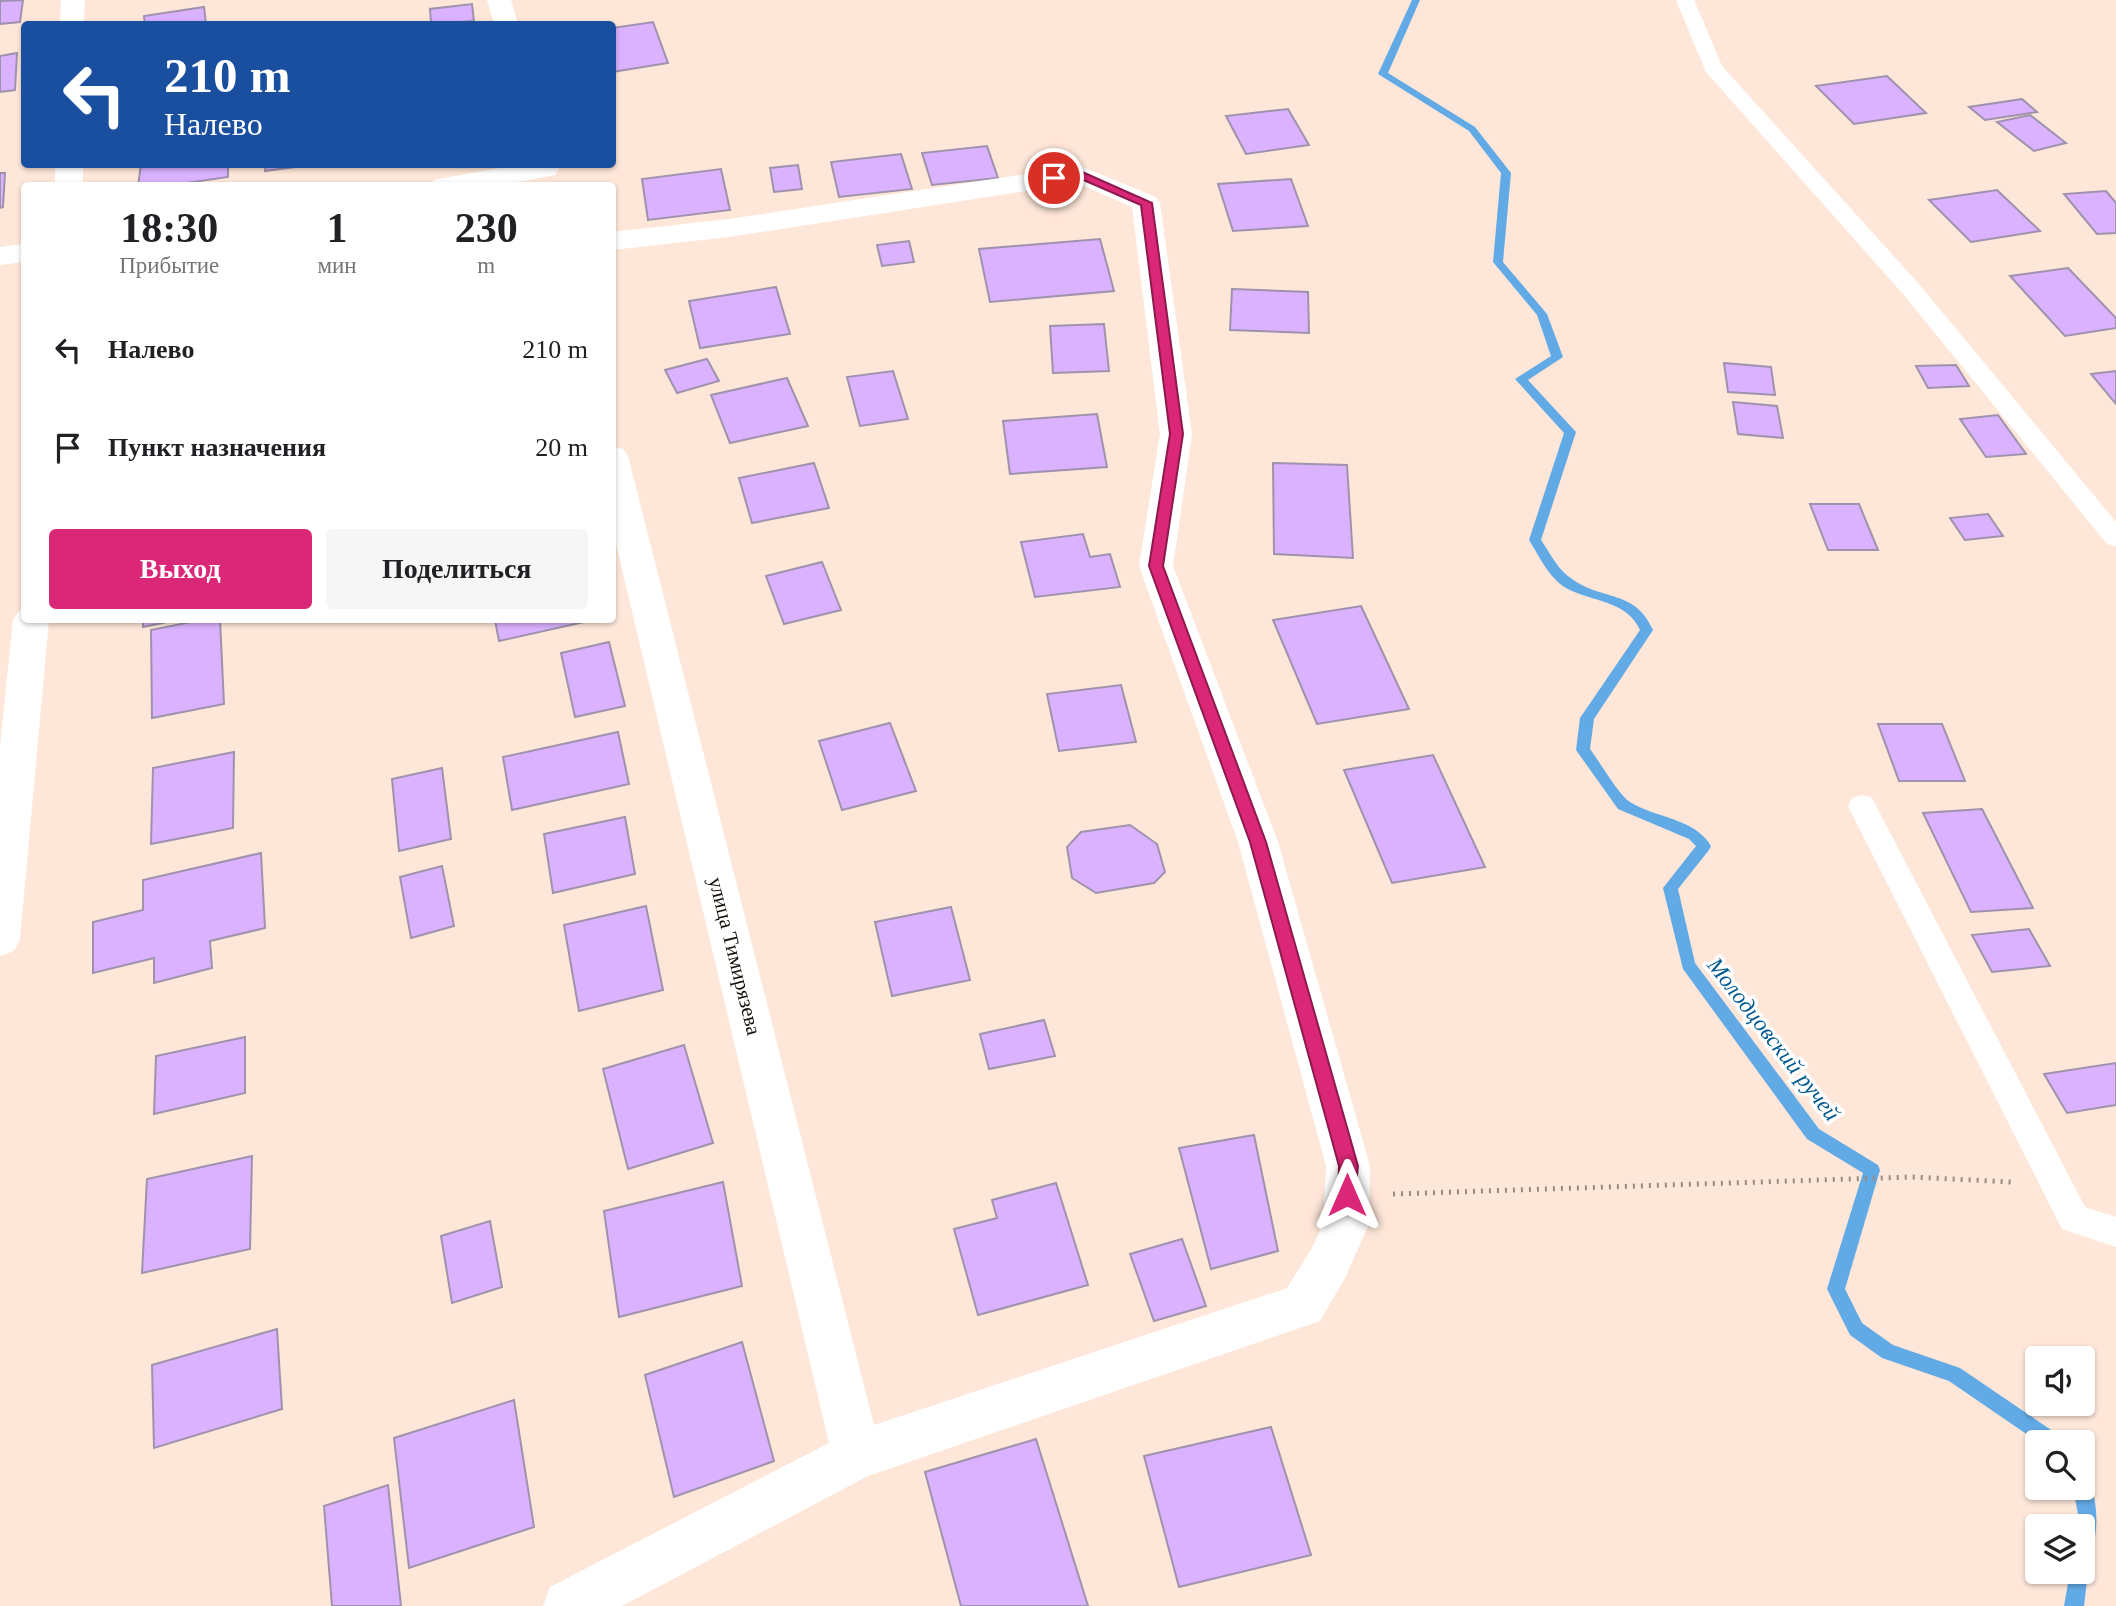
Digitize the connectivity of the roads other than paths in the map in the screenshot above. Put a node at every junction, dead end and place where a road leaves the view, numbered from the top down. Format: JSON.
{"nodes":[{"id":1,"x":73,"y":0,"type":"edge"},
{"id":2,"x":499,"y":0,"type":"edge"},
{"id":3,"x":1685,"y":0,"type":"edge"},
{"id":4,"x":72,"y":21,"type":"edge"},
{"id":5,"x":505,"y":21,"type":"edge"},
{"id":6,"x":546,"y":173,"type":"edge"},
{"id":7,"x":475,"y":182,"type":"edge"},
{"id":8,"x":616,"y":241,"type":"edge"},
{"id":9,"x":21,"y":253,"type":"edge"},
{"id":10,"x":0,"y":256,"type":"edge"},
{"id":11,"x":616,"y":472,"type":"edge"},
{"id":12,"x":2116,"y":538,"type":"edge"},
{"id":13,"x":31,"y":623,"type":"edge"},
{"id":14,"x":1862,"y":806,"type":"dead end"},
{"id":15,"x":0,"y":939,"type":"edge"},
{"id":16,"x":2116,"y":1232,"type":"edge"},
{"id":17,"x":857,"y":1455,"type":"junction"},
{"id":18,"x":569,"y":1606,"type":"edge"}],
"edges":[{"from":1,"to":4,"type":"street"},
{"from":2,"to":5,"type":"street"},
{"from":3,"to":12,"type":"lane"},
{"from":6,"to":7,"type":"street"},
{"from":8,"to":17,"type":"street"},
{"from":9,"to":10,"type":"street"},
{"from":11,"to":17,"type":"street","name":"улица Тимирязева"},
{"from":13,"to":15,"type":"street"},
{"from":14,"to":16,"type":"lane"},
{"from":17,"to":18,"type":"street"}]}
